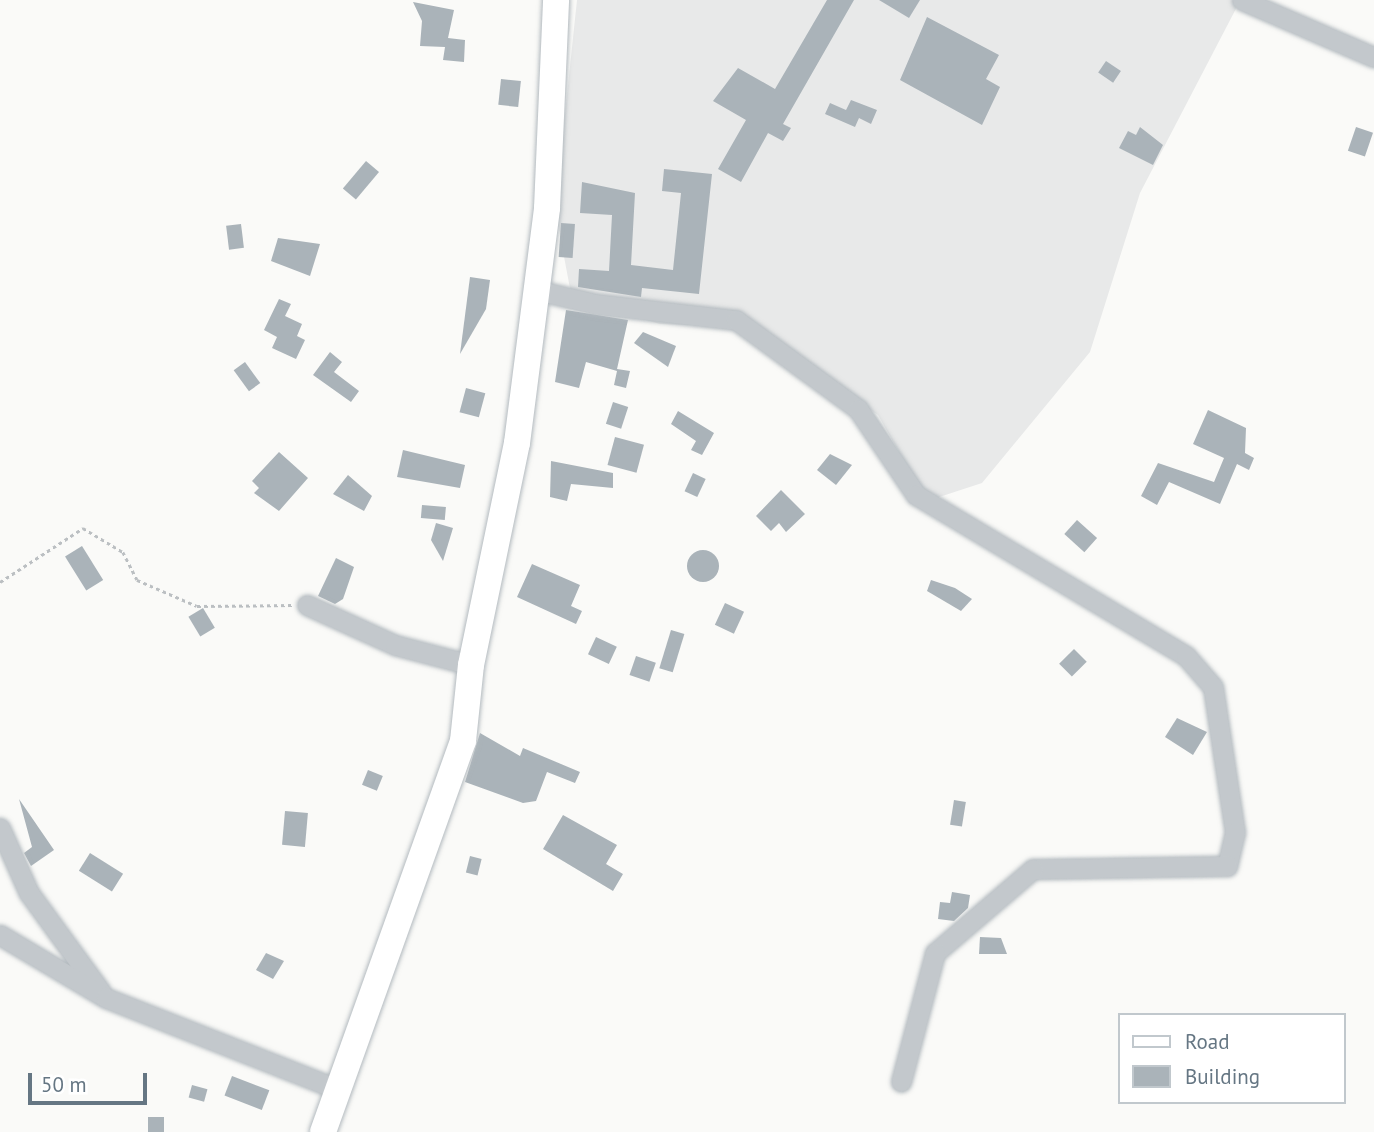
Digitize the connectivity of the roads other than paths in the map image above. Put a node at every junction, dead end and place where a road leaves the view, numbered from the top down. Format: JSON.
{"nodes":[{"id":1,"x":556,"y":0,"type":"edge"},
{"id":2,"x":1242,"y":0,"type":"edge"},
{"id":3,"x":1374,"y":57,"type":"edge"},
{"id":4,"x":536,"y":290,"type":"junction"},
{"id":5,"x":307,"y":605,"type":"road end"},
{"id":6,"x":471,"y":665,"type":"junction"},
{"id":7,"x":0,"y":828,"type":"edge"},
{"id":8,"x":0,"y":935,"type":"edge"},
{"id":9,"x":106,"y":998,"type":"junction"},
{"id":10,"x":901,"y":1082,"type":"dead end"},
{"id":11,"x":335,"y":1088,"type":"junction"},
{"id":12,"x":323,"y":1132,"type":"edge"}],
"edges":[{"from":1,"to":4,"type":"main road"},
{"from":2,"to":3,"type":"street"},
{"from":4,"to":6,"type":"main road"},
{"from":4,"to":10,"type":"street"},
{"from":5,"to":6,"type":"street"},
{"from":6,"to":11,"type":"main road"},
{"from":7,"to":9,"type":"street"},
{"from":8,"to":9,"type":"street"},
{"from":9,"to":11,"type":"street"},
{"from":11,"to":12,"type":"main road"}]}
